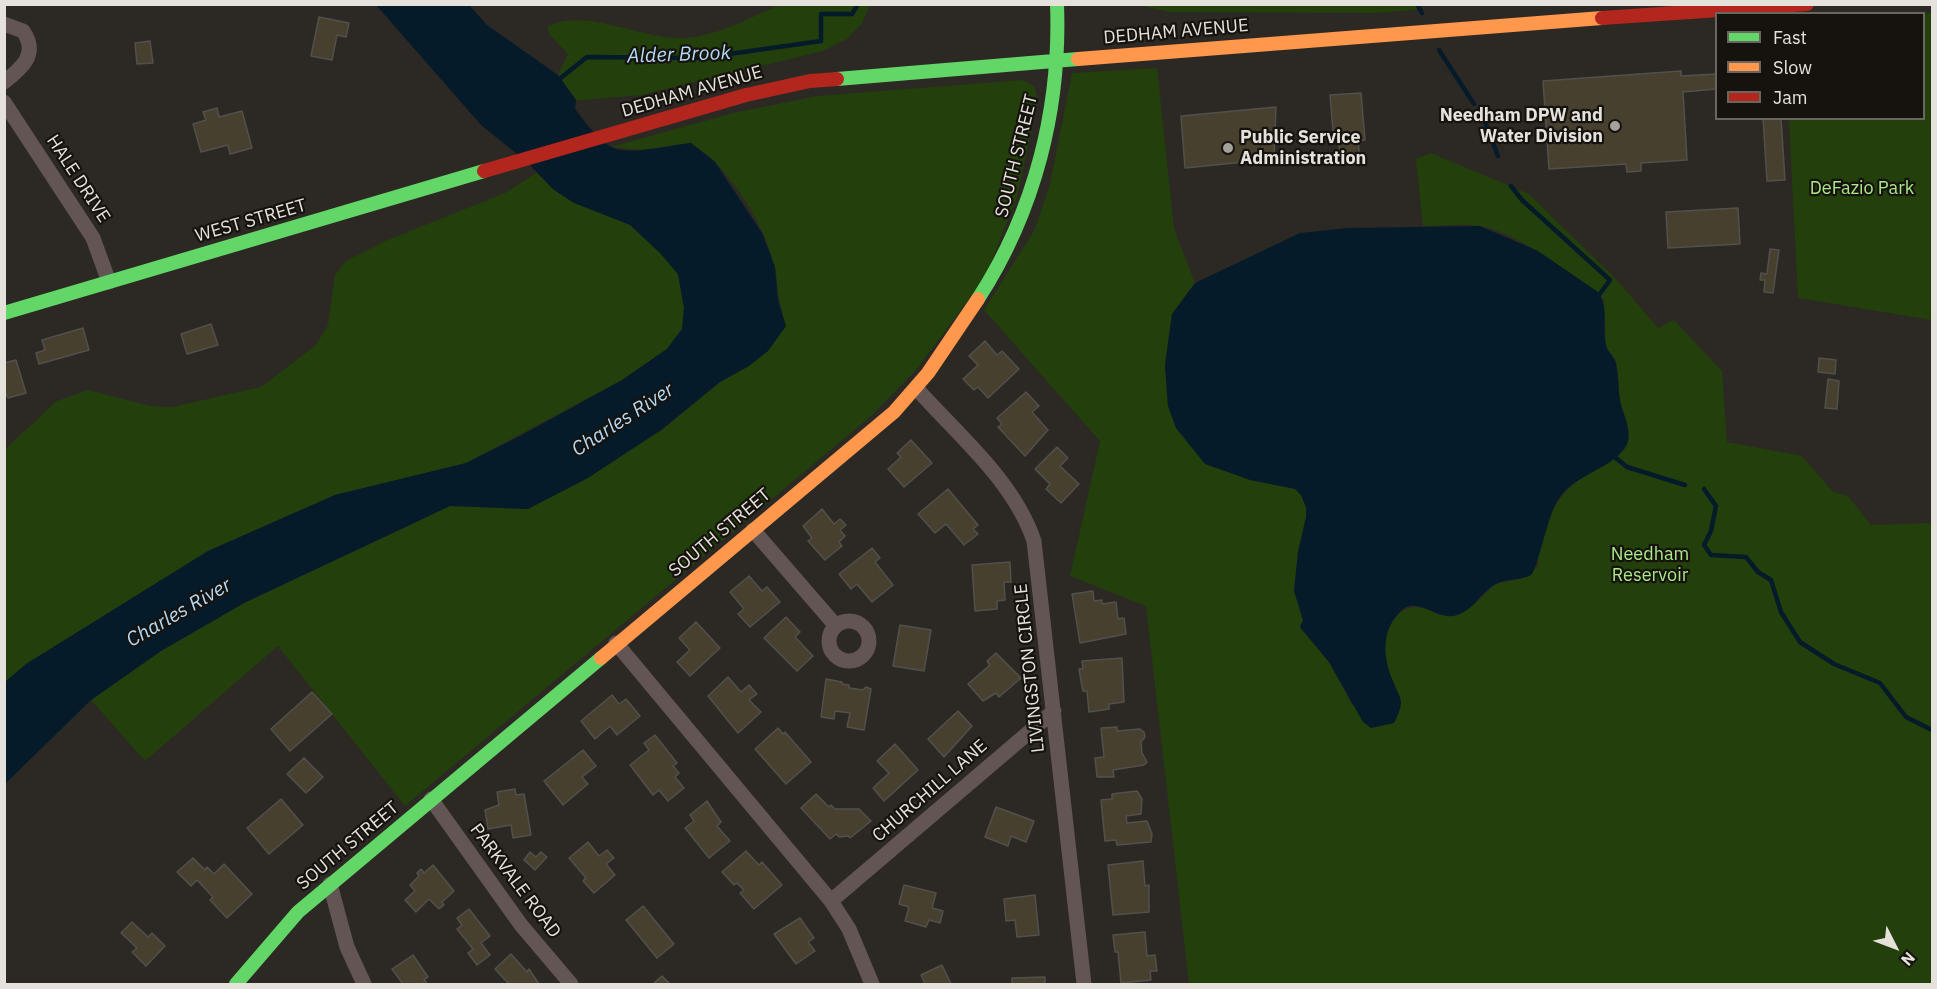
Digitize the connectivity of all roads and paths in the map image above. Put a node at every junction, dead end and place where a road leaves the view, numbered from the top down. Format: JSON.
{"nodes":[{"id":1,"x":1057,"y":4,"type":"edge"},
{"id":2,"x":1808,"y":4,"type":"edge"},
{"id":3,"x":4,"y":24,"type":"edge"},
{"id":4,"x":1055,"y":59,"type":"junction"},
{"id":5,"x":4,"y":82,"type":"edge"},
{"id":6,"x":4,"y":102,"type":"edge"},
{"id":7,"x":509,"y":164,"type":"joint"},
{"id":8,"x":109,"y":282,"type":"junction"},
{"id":9,"x":4,"y":313,"type":"edge"},
{"id":10,"x":917,"y":389,"type":"junction"},
{"id":11,"x":753,"y":530,"type":"junction"},
{"id":12,"x":836,"y":626,"type":"dead end"},
{"id":13,"x":616,"y":643,"type":"junction"},
{"id":14,"x":1054,"y":711,"type":"junction"},
{"id":15,"x":431,"y":799,"type":"junction"},
{"id":16,"x":330,"y":884,"type":"junction"},
{"id":17,"x":831,"y":902,"type":"junction"},
{"id":18,"x":236,"y":984,"type":"edge"},
{"id":19,"x":364,"y":984,"type":"edge"},
{"id":20,"x":571,"y":984,"type":"edge"},
{"id":21,"x":872,"y":984,"type":"edge"},
{"id":22,"x":1084,"y":984,"type":"edge"}],
"edges":[{"from":1,"to":4,"type":"main road","name":"SOUTH STREET"},
{"from":2,"to":4,"type":"main road","name":"DEDHAM AVENUE"},
{"from":3,"to":5,"type":"street"},
{"from":4,"to":7,"type":"main road","name":"DEDHAM AVENUE"},
{"from":4,"to":10,"type":"main road","name":"SOUTH STREET"},
{"from":6,"to":8,"type":"street","name":"HALE DRIVE"},
{"from":7,"to":8,"type":"main road","name":"WEST STREET"},
{"from":8,"to":9,"type":"main road","name":"WEST STREET"},
{"from":10,"to":11,"type":"main road","name":"SOUTH STREET"},
{"from":10,"to":14,"type":"street","name":"LIVINGSTON CIRCLE"},
{"from":11,"to":12,"type":"street"},
{"from":11,"to":13,"type":"main road","name":"SOUTH STREET"},
{"from":13,"to":15,"type":"main road","name":"SOUTH STREET"},
{"from":13,"to":17,"type":"street"},
{"from":14,"to":17,"type":"street","name":"CHURCHILL LANE"},
{"from":14,"to":22,"type":"street","name":"LIVINGSTON CIRCLE"},
{"from":15,"to":16,"type":"main road","name":"SOUTH STREET"},
{"from":15,"to":20,"type":"street","name":"PARKVALE ROAD"},
{"from":16,"to":18,"type":"main road","name":"SOUTH STREET"},
{"from":16,"to":19,"type":"street"},
{"from":17,"to":21,"type":"street"}]}
